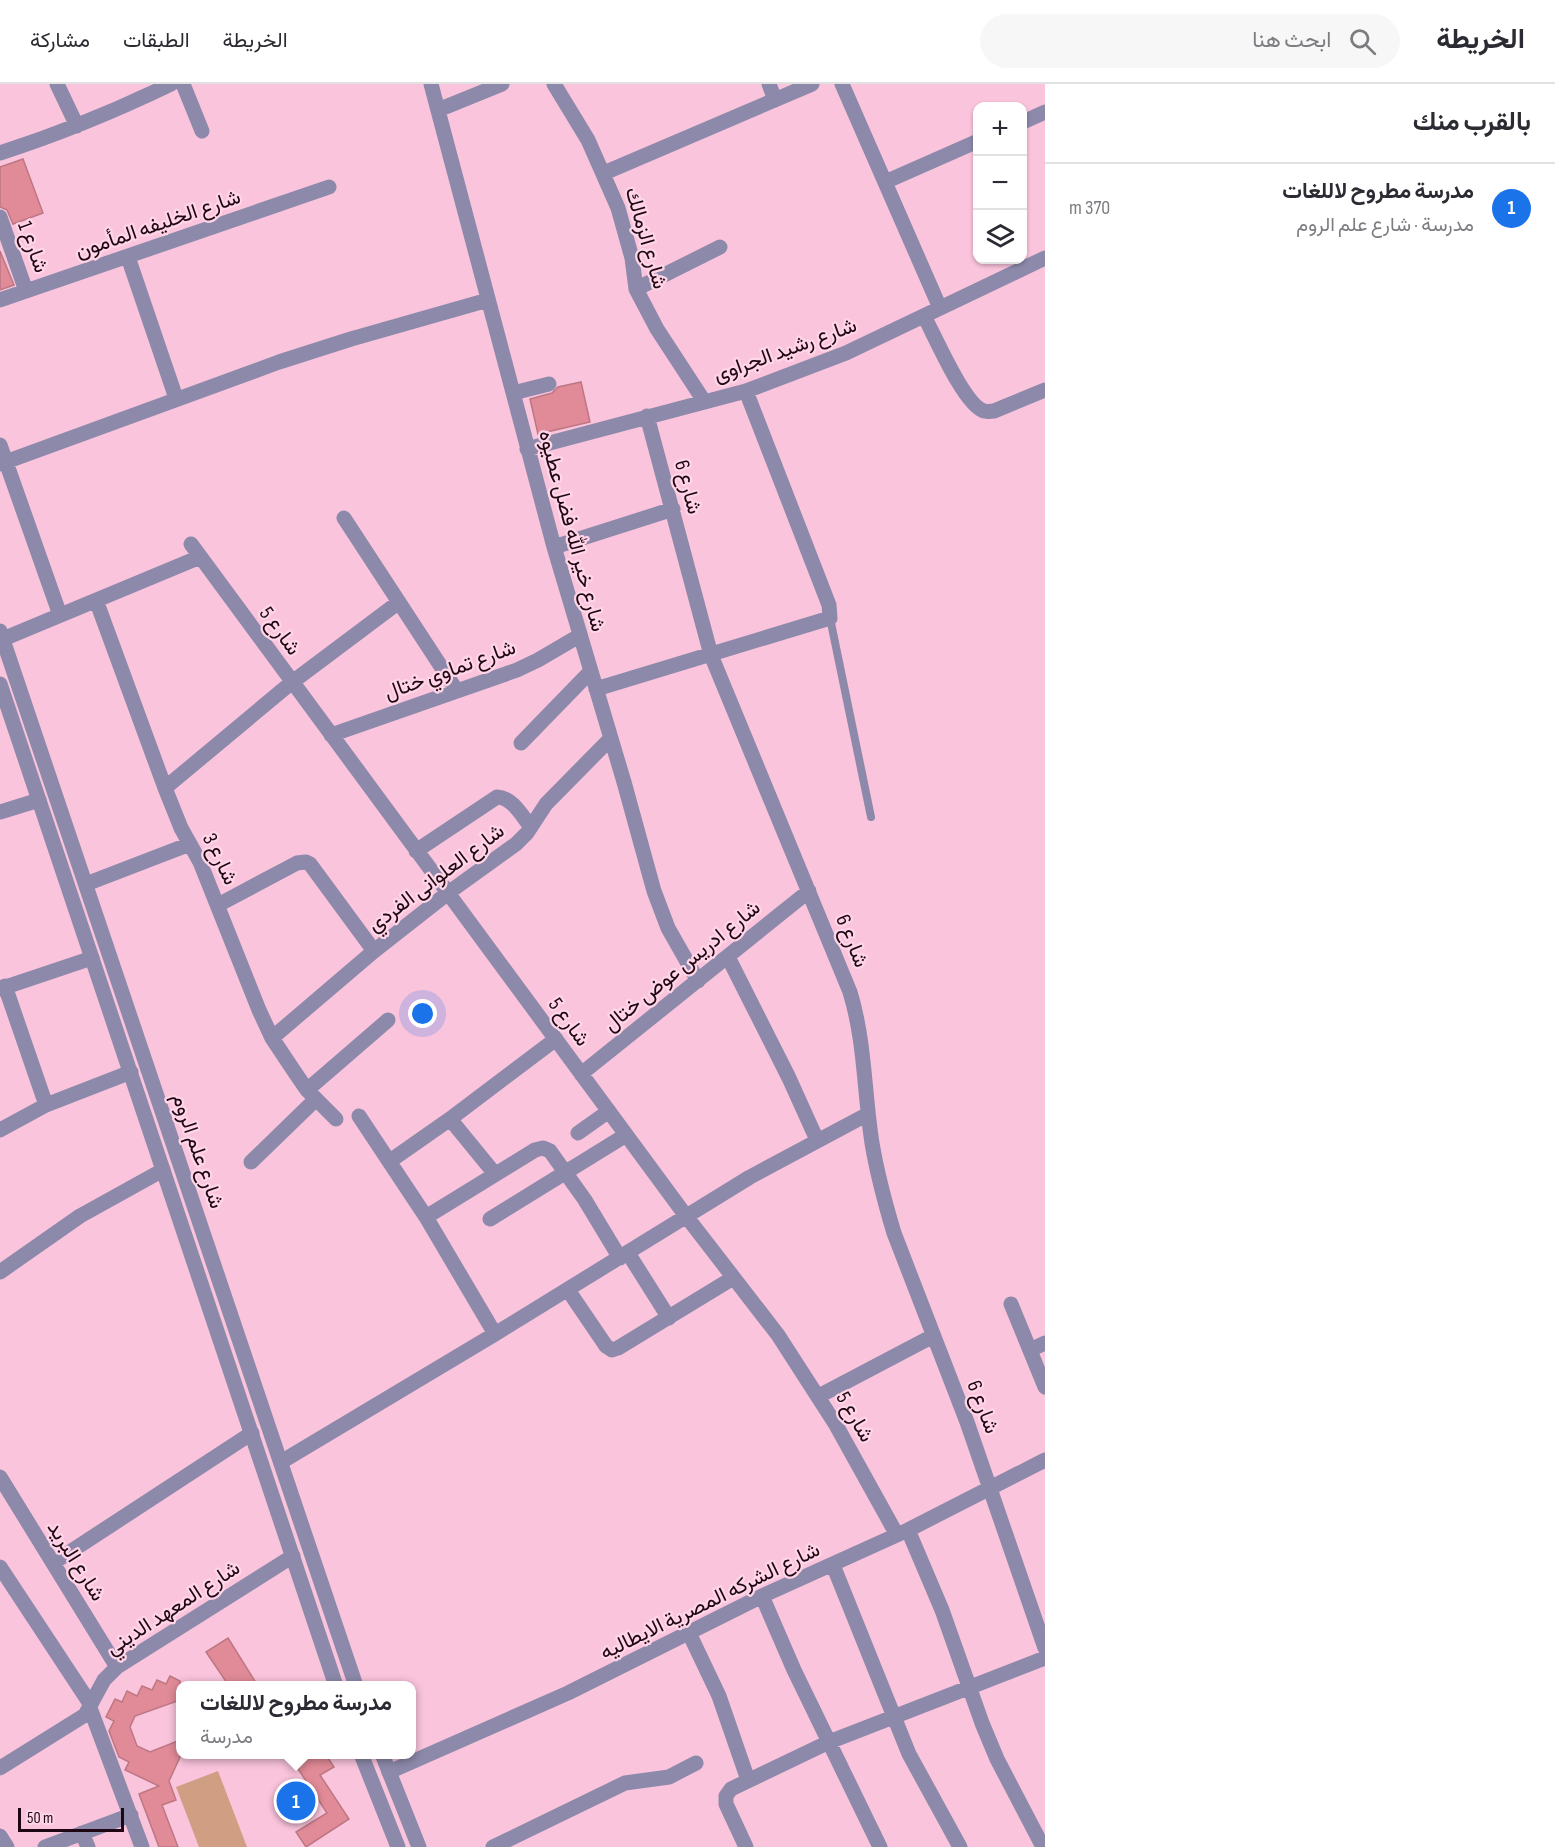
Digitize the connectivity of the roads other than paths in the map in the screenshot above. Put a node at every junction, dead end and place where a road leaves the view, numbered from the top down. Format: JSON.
{"nodes":[{"id":1,"x":57,"y":84,"type":"edge"},
{"id":2,"x":171,"y":84,"type":"edge"},
{"id":3,"x":183,"y":84,"type":"edge"},
{"id":4,"x":431,"y":84,"type":"edge"},
{"id":5,"x":502,"y":84,"type":"edge"},
{"id":6,"x":554,"y":84,"type":"edge"},
{"id":7,"x":769,"y":84,"type":"edge"},
{"id":8,"x":812,"y":84,"type":"edge"},
{"id":9,"x":842,"y":84,"type":"edge"},
{"id":10,"x":775,"y":100,"type":"junction"},
{"id":11,"x":438,"y":110,"type":"junction"},
{"id":12,"x":1045,"y":112,"type":"edge"},
{"id":13,"x":1027,"y":120,"type":"edge"},
{"id":14,"x":77,"y":126,"type":"junction"},
{"id":15,"x":202,"y":131,"type":"dead end"},
{"id":16,"x":973,"y":143,"type":"edge"},
{"id":17,"x":0,"y":153,"type":"edge"},
{"id":18,"x":604,"y":173,"type":"junction"},
{"id":19,"x":885,"y":182,"type":"junction"},
{"id":20,"x":328,"y":187,"type":"dead end"},
{"id":21,"x":0,"y":217,"type":"edge"},
{"id":22,"x":720,"y":247,"type":"dead end"},
{"id":23,"x":128,"y":257,"type":"junction"},
{"id":24,"x":1045,"y":258,"type":"edge"},
{"id":25,"x":636,"y":289,"type":"junction"},
{"id":26,"x":26,"y":291,"type":"junction"},
{"id":27,"x":0,"y":300,"type":"edge"},
{"id":28,"x":488,"y":300,"type":"junction"},
{"id":29,"x":940,"y":308,"type":"junction"},
{"id":30,"x":924,"y":316,"type":"junction"},
{"id":31,"x":549,"y":384,"type":"dead end"},
{"id":32,"x":1045,"y":390,"type":"edge"},
{"id":33,"x":746,"y":391,"type":"junction"},
{"id":34,"x":513,"y":393,"type":"junction"},
{"id":35,"x":176,"y":398,"type":"junction"},
{"id":36,"x":704,"y":401,"type":"junction"},
{"id":37,"x":647,"y":416,"type":"junction"},
{"id":38,"x":0,"y":445,"type":"edge"},
{"id":39,"x":528,"y":449,"type":"junction"},
{"id":40,"x":3,"y":463,"type":"edge"},
{"id":41,"x":672,"y":509,"type":"junction"},
{"id":42,"x":344,"y":518,"type":"dead end"},
{"id":43,"x":191,"y":544,"type":"dead end"},
{"id":44,"x":554,"y":547,"type":"junction"},
{"id":45,"x":200,"y":557,"type":"junction"},
{"id":46,"x":96,"y":600,"type":"junction"},
{"id":47,"x":399,"y":602,"type":"junction"},
{"id":48,"x":60,"y":615,"type":"junction"},
{"id":49,"x":830,"y":618,"type":"junction"},
{"id":50,"x":1,"y":635,"type":"edge"},
{"id":51,"x":579,"y":636,"type":"junction"},
{"id":52,"x":711,"y":655,"type":"junction"},
{"id":53,"x":590,"y":672,"type":"junction"},
{"id":54,"x":291,"y":683,"type":"junction"},
{"id":55,"x":0,"y":684,"type":"edge"},
{"id":56,"x":596,"y":689,"type":"junction"},
{"id":57,"x":457,"y":691,"type":"junction"},
{"id":58,"x":331,"y":735,"type":"junction"},
{"id":59,"x":611,"y":738,"type":"junction"},
{"id":60,"x":521,"y":743,"type":"dead end"},
{"id":61,"x":165,"y":788,"type":"junction"},
{"id":62,"x":39,"y":800,"type":"junction"},
{"id":63,"x":0,"y":812,"type":"edge"},
{"id":64,"x":871,"y":817,"type":"dead end"},
{"id":65,"x":531,"y":827,"type":"junction"},
{"id":66,"x":190,"y":844,"type":"junction"},
{"id":67,"x":416,"y":851,"type":"junction"},
{"id":68,"x":86,"y":884,"type":"junction"},
{"id":69,"x":809,"y":891,"type":"junction"},
{"id":70,"x":448,"y":893,"type":"junction"},
{"id":71,"x":218,"y":905,"type":"junction"},
{"id":72,"x":374,"y":951,"type":"junction"},
{"id":73,"x":728,"y":957,"type":"junction"},
{"id":74,"x":92,"y":958,"type":"junction"},
{"id":75,"x":698,"y":981,"type":"junction"},
{"id":76,"x":2,"y":987,"type":"edge"},
{"id":77,"x":388,"y":1020,"type":"dead end"},
{"id":78,"x":273,"y":1038,"type":"junction"},
{"id":79,"x":556,"y":1039,"type":"junction"},
{"id":80,"x":143,"y":1054,"type":"junction"},
{"id":81,"x":128,"y":1066,"type":"junction"},
{"id":82,"x":581,"y":1074,"type":"junction"},
{"id":83,"x":311,"y":1094,"type":"junction"},
{"id":84,"x":46,"y":1105,"type":"junction"},
{"id":85,"x":609,"y":1111,"type":"junction"},
{"id":86,"x":868,"y":1114,"type":"junction"},
{"id":87,"x":359,"y":1116,"type":"dead end"},
{"id":88,"x":336,"y":1119,"type":"dead end"},
{"id":89,"x":450,"y":1119,"type":"junction"},
{"id":90,"x":0,"y":1130,"type":"edge"},
{"id":91,"x":578,"y":1133,"type":"dead end"},
{"id":92,"x":627,"y":1135,"type":"junction"},
{"id":93,"x":817,"y":1140,"type":"junction"},
{"id":94,"x":390,"y":1161,"type":"junction"},
{"id":95,"x":251,"y":1162,"type":"dead end"},
{"id":96,"x":163,"y":1170,"type":"junction"},
{"id":97,"x":566,"y":1173,"type":"junction"},
{"id":98,"x":495,"y":1174,"type":"junction"},
{"id":99,"x":686,"y":1216,"type":"junction"},
{"id":100,"x":426,"y":1217,"type":"junction"},
{"id":101,"x":490,"y":1219,"type":"dead end"},
{"id":102,"x":624,"y":1255,"type":"junction"},
{"id":103,"x":0,"y":1272,"type":"edge"},
{"id":104,"x":733,"y":1278,"type":"junction"},
{"id":105,"x":568,"y":1290,"type":"junction"},
{"id":106,"x":1011,"y":1304,"type":"dead end"},
{"id":107,"x":669,"y":1318,"type":"junction"},
{"id":108,"x":495,"y":1334,"type":"junction"},
{"id":109,"x":933,"y":1336,"type":"junction"},
{"id":110,"x":1045,"y":1343,"type":"edge"},
{"id":111,"x":1030,"y":1350,"type":"junction"},
{"id":112,"x":1045,"y":1387,"type":"edge"},
{"id":113,"x":819,"y":1396,"type":"junction"},
{"id":114,"x":252,"y":1433,"type":"junction"},
{"id":115,"x":1045,"y":1460,"type":"edge"},
{"id":116,"x":281,"y":1462,"type":"junction"},
{"id":117,"x":0,"y":1477,"type":"edge"},
{"id":118,"x":991,"y":1488,"type":"junction"},
{"id":119,"x":902,"y":1532,"type":"junction"},
{"id":120,"x":294,"y":1556,"type":"junction"},
{"id":121,"x":53,"y":1563,"type":"junction"},
{"id":122,"x":833,"y":1565,"type":"junction"},
{"id":123,"x":0,"y":1567,"type":"edge"},
{"id":124,"x":762,"y":1596,"type":"junction"},
{"id":125,"x":689,"y":1633,"type":"junction"},
{"id":126,"x":1045,"y":1648,"type":"edge"},
{"id":127,"x":1045,"y":1658,"type":"edge"},
{"id":128,"x":117,"y":1667,"type":"junction"},
{"id":129,"x":334,"y":1681,"type":"edge"},
{"id":130,"x":354,"y":1681,"type":"edge"},
{"id":131,"x":969,"y":1687,"type":"junction"},
{"id":132,"x":91,"y":1707,"type":"junction"},
{"id":133,"x":894,"y":1716,"type":"junction"},
{"id":134,"x":829,"y":1742,"type":"junction"},
{"id":135,"x":363,"y":1759,"type":"edge"},
{"id":136,"x":384,"y":1759,"type":"edge"},
{"id":137,"x":696,"y":1763,"type":"dead end"},
{"id":138,"x":0,"y":1768,"type":"edge"},
{"id":139,"x":389,"y":1772,"type":"junction"},
{"id":140,"x":748,"y":1780,"type":"junction"},
{"id":141,"x":130,"y":1815,"type":"junction"},
{"id":142,"x":0,"y":1836,"type":"edge"},
{"id":143,"x":85,"y":1840,"type":"edge"},
{"id":144,"x":7,"y":1847,"type":"edge"},
{"id":145,"x":45,"y":1847,"type":"edge"},
{"id":146,"x":142,"y":1847,"type":"edge"},
{"id":147,"x":398,"y":1847,"type":"edge"},
{"id":148,"x":419,"y":1847,"type":"edge"},
{"id":149,"x":494,"y":1847,"type":"edge"},
{"id":150,"x":746,"y":1847,"type":"edge"},
{"id":151,"x":880,"y":1847,"type":"edge"},
{"id":152,"x":960,"y":1847,"type":"edge"},
{"id":153,"x":1043,"y":1847,"type":"edge"}],
"edges":[{"from":1,"to":14,"type":"street"},
{"from":2,"to":14,"type":"street"},
{"from":3,"to":15,"type":"street"},
{"from":4,"to":11,"type":"street","name":"شارع خير الله فضل عطيوه"},
{"from":5,"to":11,"type":"street"},
{"from":6,"to":18,"type":"street","name":"شارع الزمالك"},
{"from":7,"to":10,"type":"street"},
{"from":8,"to":10,"type":"street"},
{"from":9,"to":19,"type":"street"},
{"from":10,"to":18,"type":"street"},
{"from":11,"to":28,"type":"street","name":"شارع خير الله فضل عطيوه"},
{"from":12,"to":13,"type":"street"},
{"from":14,"to":17,"type":"street"},
{"from":16,"to":19,"type":"street"},
{"from":18,"to":25,"type":"street","name":"شارع الزمالك"},
{"from":19,"to":29,"type":"street"},
{"from":20,"to":23,"type":"street","name":"شارع الخليفه المأمون"},
{"from":21,"to":26,"type":"street","name":"شارع 1"},
{"from":22,"to":25,"type":"street"},
{"from":23,"to":26,"type":"street","name":"شارع الخليفه المأمون"},
{"from":23,"to":35,"type":"street"},
{"from":24,"to":29,"type":"street","name":"شارع رشيد الجراوى"},
{"from":25,"to":36,"type":"street","name":"شارع الزمالك"},
{"from":26,"to":27,"type":"street","name":"شارع الخليفه المأمون"},
{"from":28,"to":34,"type":"street","name":"شارع خير الله فضل عطيوه"},
{"from":28,"to":35,"type":"street"},
{"from":29,"to":30,"type":"street","name":"شارع رشيد الجراوى"},
{"from":30,"to":32,"type":"street"},
{"from":30,"to":33,"type":"street","name":"شارع رشيد الجراوى"},
{"from":31,"to":34,"type":"street"},
{"from":33,"to":36,"type":"street","name":"شارع رشيد الجراوى"},
{"from":33,"to":49,"type":"street"},
{"from":34,"to":39,"type":"street","name":"شارع خير الله فضل عطيوه"},
{"from":35,"to":40,"type":"street"},
{"from":36,"to":37,"type":"street","name":"شارع رشيد الجراوى"},
{"from":37,"to":39,"type":"street","name":"شارع رشيد الجراوى"},
{"from":37,"to":41,"type":"street","name":"شارع 6"},
{"from":38,"to":40,"type":"street"},
{"from":39,"to":44,"type":"street","name":"شارع خير الله فضل عطيوه"},
{"from":40,"to":48,"type":"street"},
{"from":41,"to":44,"type":"street"},
{"from":41,"to":52,"type":"street","name":"شارع 6"},
{"from":42,"to":47,"type":"street"},
{"from":43,"to":45,"type":"street","name":"شارع 5"},
{"from":44,"to":51,"type":"street","name":"شارع خير الله فضل عطيوه"},
{"from":45,"to":46,"type":"street"},
{"from":45,"to":54,"type":"street","name":"شارع 5"},
{"from":46,"to":48,"type":"street"},
{"from":46,"to":61,"type":"street","name":"شارع 3"},
{"from":47,"to":54,"type":"street"},
{"from":47,"to":57,"type":"street"},
{"from":48,"to":50,"type":"street"},
{"from":49,"to":52,"type":"street"},
{"from":49,"to":64,"type":"lane"},
{"from":50,"to":68,"type":"street","name":"شارع علم الروم"},
{"from":51,"to":53,"type":"street","name":"شارع خير الله فضل عطيوه"},
{"from":51,"to":57,"type":"street","name":"شارع تماوي ختال"},
{"from":52,"to":56,"type":"street"},
{"from":52,"to":69,"type":"street","name":"شارع 6"},
{"from":53,"to":56,"type":"street","name":"شارع خير الله فضل عطيوه"},
{"from":53,"to":60,"type":"street"},
{"from":54,"to":58,"type":"street","name":"شارع 5"},
{"from":54,"to":61,"type":"street"},
{"from":55,"to":62,"type":"street","name":"شارع علم الروم"},
{"from":56,"to":59,"type":"street","name":"شارع خير الله فضل عطيوه"},
{"from":57,"to":58,"type":"street","name":"شارع تماوي ختال"},
{"from":58,"to":67,"type":"street","name":"شارع 5"},
{"from":59,"to":65,"type":"street","name":"شارع العلوانى الفردي"},
{"from":59,"to":75,"type":"street","name":"شارع خير الله فضل عطيوه"},
{"from":61,"to":66,"type":"street","name":"شارع 3"},
{"from":62,"to":63,"type":"street"},
{"from":62,"to":74,"type":"street","name":"شارع علم الروم"},
{"from":65,"to":67,"type":"street"},
{"from":65,"to":70,"type":"street","name":"شارع العلوانى الفردي"},
{"from":66,"to":68,"type":"street"},
{"from":66,"to":71,"type":"street","name":"شارع 3"},
{"from":67,"to":70,"type":"street","name":"شارع 5"},
{"from":68,"to":80,"type":"street","name":"شارع علم الروم"},
{"from":69,"to":73,"type":"street","name":"شارع ادريس عوض ختال"},
{"from":69,"to":86,"type":"street","name":"شارع 6"},
{"from":70,"to":72,"type":"street","name":"شارع العلوانى الفردي"},
{"from":70,"to":79,"type":"street","name":"شارع 5"},
{"from":71,"to":72,"type":"street"},
{"from":71,"to":78,"type":"street","name":"شارع 3"},
{"from":72,"to":78,"type":"street","name":"شارع العلوانى الفردي"},
{"from":73,"to":75,"type":"street","name":"شارع ادريس عوض ختال"},
{"from":73,"to":93,"type":"street"},
{"from":74,"to":76,"type":"street"},
{"from":74,"to":81,"type":"street","name":"شارع علم الروم"},
{"from":75,"to":82,"type":"street","name":"شارع ادريس عوض ختال"},
{"from":76,"to":84,"type":"street"},
{"from":77,"to":83,"type":"street"},
{"from":78,"to":83,"type":"street","name":"شارع 3"},
{"from":79,"to":82,"type":"street","name":"شارع 5"},
{"from":79,"to":89,"type":"street"},
{"from":80,"to":81,"type":"street"},
{"from":80,"to":116,"type":"street","name":"شارع علم الروم"},
{"from":81,"to":84,"type":"street"},
{"from":81,"to":96,"type":"street","name":"شارع علم الروم"},
{"from":82,"to":85,"type":"street","name":"شارع 5"},
{"from":83,"to":88,"type":"street","name":"شارع 3"},
{"from":83,"to":95,"type":"street"},
{"from":84,"to":90,"type":"street"},
{"from":85,"to":91,"type":"street"},
{"from":85,"to":92,"type":"street","name":"شارع 5"},
{"from":86,"to":93,"type":"street"},
{"from":86,"to":109,"type":"street","name":"شارع 6"},
{"from":87,"to":94,"type":"street"},
{"from":89,"to":94,"type":"street"},
{"from":89,"to":98,"type":"street"},
{"from":92,"to":97,"type":"street"},
{"from":92,"to":99,"type":"street","name":"شارع 5"},
{"from":93,"to":99,"type":"street"},
{"from":94,"to":100,"type":"street"},
{"from":96,"to":103,"type":"street"},
{"from":96,"to":114,"type":"street","name":"شارع علم الروم"},
{"from":97,"to":98,"type":"street"},
{"from":97,"to":101,"type":"street"},
{"from":97,"to":102,"type":"street"},
{"from":98,"to":100,"type":"street"},
{"from":99,"to":102,"type":"street"},
{"from":99,"to":104,"type":"street","name":"شارع 5"},
{"from":100,"to":108,"type":"street"},
{"from":102,"to":105,"type":"street"},
{"from":102,"to":107,"type":"street"},
{"from":104,"to":107,"type":"street"},
{"from":104,"to":113,"type":"street","name":"شارع 5"},
{"from":105,"to":107,"type":"street"},
{"from":105,"to":108,"type":"street"},
{"from":106,"to":111,"type":"street"},
{"from":108,"to":116,"type":"street"},
{"from":109,"to":113,"type":"street"},
{"from":109,"to":118,"type":"street","name":"شارع 6"},
{"from":110,"to":111,"type":"street"},
{"from":111,"to":112,"type":"street"},
{"from":113,"to":119,"type":"street","name":"شارع 5"},
{"from":114,"to":120,"type":"street","name":"شارع علم الروم"},
{"from":114,"to":121,"type":"street"},
{"from":115,"to":118,"type":"street","name":"شارع الشركه المصرية الايطاليه"},
{"from":116,"to":130,"type":"street","name":"شارع علم الروم"},
{"from":117,"to":121,"type":"street","name":"شارع البريد"},
{"from":118,"to":119,"type":"street","name":"شارع الشركه المصرية الايطاليه"},
{"from":118,"to":126,"type":"street"},
{"from":119,"to":122,"type":"street","name":"شارع الشركه المصرية الايطاليه"},
{"from":119,"to":131,"type":"street","name":"شارع 5"},
{"from":120,"to":128,"type":"street","name":"شارع المعهد الديني"},
{"from":120,"to":129,"type":"street","name":"شارع علم الروم"},
{"from":121,"to":128,"type":"street","name":"شارع البريد"},
{"from":122,"to":124,"type":"street","name":"شارع الشركه المصرية الايطاليه"},
{"from":122,"to":133,"type":"street"},
{"from":123,"to":132,"type":"street"},
{"from":124,"to":125,"type":"street","name":"شارع الشركه المصرية الايطاليه"},
{"from":124,"to":134,"type":"street"},
{"from":125,"to":139,"type":"street","name":"شارع الشركه المصرية الايطاليه"},
{"from":125,"to":140,"type":"street"},
{"from":127,"to":131,"type":"street"},
{"from":128,"to":132,"type":"street","name":"شارع المعهد الديني"},
{"from":131,"to":133,"type":"street"},
{"from":131,"to":153,"type":"street","name":"شارع 5"},
{"from":132,"to":138,"type":"street","name":"شارع المعهد الديني"},
{"from":132,"to":141,"type":"street"},
{"from":133,"to":134,"type":"street"},
{"from":133,"to":152,"type":"street"},
{"from":134,"to":140,"type":"street"},
{"from":134,"to":151,"type":"street"},
{"from":135,"to":147,"type":"street"},
{"from":136,"to":139,"type":"street"},
{"from":137,"to":149,"type":"street"},
{"from":139,"to":148,"type":"street"},
{"from":140,"to":150,"type":"street"},
{"from":141,"to":143,"type":"street"},
{"from":141,"to":146,"type":"street"},
{"from":142,"to":144,"type":"street"},
{"from":143,"to":145,"type":"street"}]}
